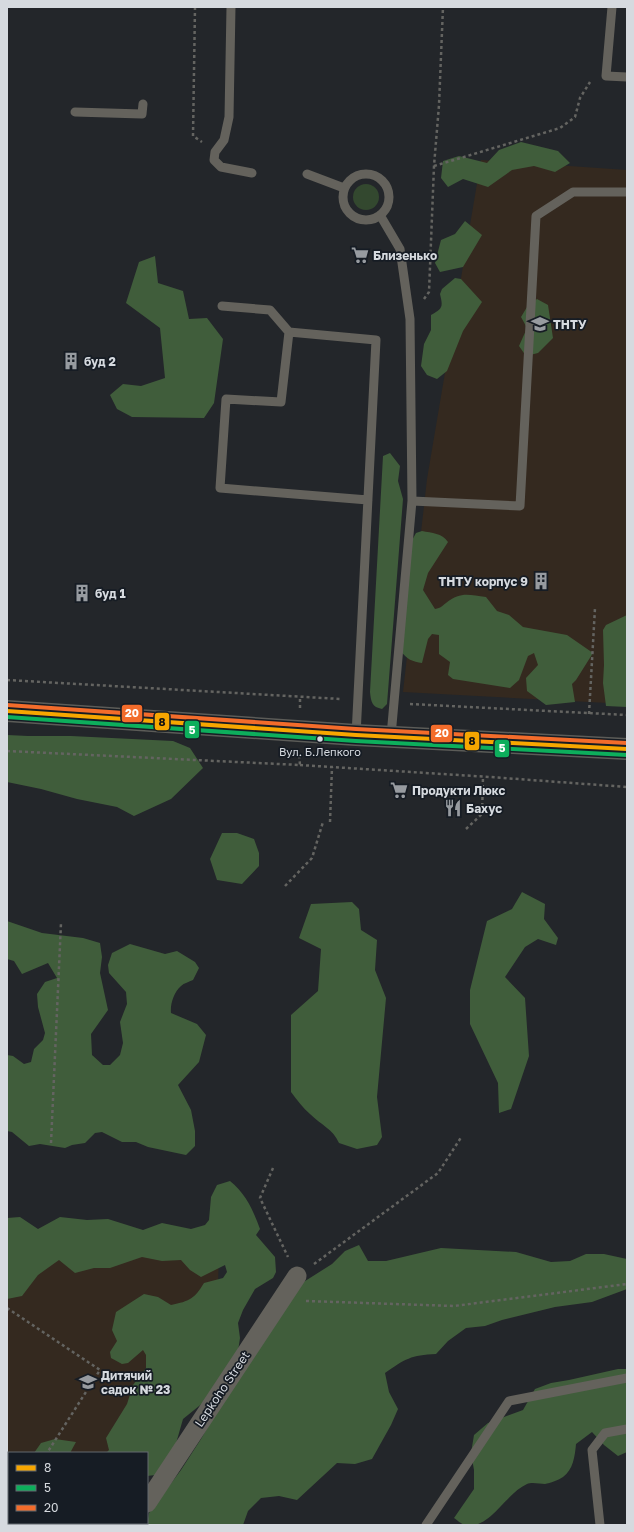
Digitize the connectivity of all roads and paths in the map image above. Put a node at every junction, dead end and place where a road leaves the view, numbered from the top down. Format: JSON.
{"nodes":[{"id":1,"x":194,"y":7,"type":"edge"},
{"id":2,"x":231,"y":7,"type":"edge"},
{"id":3,"x":443,"y":7,"type":"edge"},
{"id":4,"x":612,"y":7,"type":"edge"},
{"id":5,"x":606,"y":76,"type":"junction"},
{"id":6,"x":627,"y":77,"type":"edge"},
{"id":7,"x":143,"y":104,"type":"dead end"},
{"id":8,"x":76,"y":112,"type":"dead end"},
{"id":9,"x":215,"y":152,"type":"junction"},
{"id":10,"x":434,"y":166,"type":"junction"},
{"id":11,"x":252,"y":173,"type":"dead end"},
{"id":12,"x":307,"y":174,"type":"dead end"},
{"id":13,"x":344,"y":188,"type":"junction"},
{"id":14,"x":627,"y":192,"type":"edge"},
{"id":15,"x":380,"y":215,"type":"junction"},
{"id":16,"x":222,"y":306,"type":"dead end"},
{"id":17,"x":410,"y":319,"type":"junction"},
{"id":18,"x":289,"y":332,"type":"junction"},
{"id":19,"x":368,"y":500,"type":"junction"},
{"id":20,"x":412,"y":501,"type":"junction"},
{"id":21,"x":596,"y":608,"type":"dead end"},
{"id":22,"x":7,"y":680,"type":"edge"},
{"id":23,"x":358,"y":700,"type":"junction"},
{"id":24,"x":393,"y":704,"type":"junction"},
{"id":25,"x":7,"y":711,"type":"edge"},
{"id":26,"x":589,"y":714,"type":"junction"},
{"id":27,"x":627,"y":715,"type":"edge"},
{"id":28,"x":356,"y":735,"type":"junction"},
{"id":29,"x":391,"y":736,"type":"junction"},
{"id":30,"x":298,"y":746,"type":"dead end"},
{"id":31,"x":627,"y":749,"type":"edge"},
{"id":32,"x":7,"y":751,"type":"edge"},
{"id":33,"x":300,"y":765,"type":"junction"},
{"id":34,"x":332,"y":767,"type":"junction"},
{"id":35,"x":483,"y":776,"type":"junction"},
{"id":36,"x":627,"y":787,"type":"edge"},
{"id":37,"x":323,"y":822,"type":"dead end"},
{"id":38,"x":330,"y":822,"type":"dead end"},
{"id":39,"x":466,"y":829,"type":"dead end"},
{"id":40,"x":285,"y":886,"type":"dead end"},
{"id":41,"x":61,"y":923,"type":"dead end"},
{"id":42,"x":462,"y":1136,"type":"dead end"},
{"id":43,"x":52,"y":1143,"type":"dead end"},
{"id":44,"x":273,"y":1168,"type":"dead end"},
{"id":45,"x":297,"y":1276,"type":"junction"},
{"id":46,"x":627,"y":1284,"type":"edge"},
{"id":47,"x":281,"y":1300,"type":"junction"},
{"id":48,"x":7,"y":1308,"type":"edge"},
{"id":49,"x":627,"y":1378,"type":"edge"},
{"id":50,"x":627,"y":1428,"type":"edge"},
{"id":51,"x":48,"y":1452,"type":"edge"},
{"id":52,"x":148,"y":1500,"type":"edge"},
{"id":53,"x":426,"y":1525,"type":"edge"},
{"id":54,"x":600,"y":1525,"type":"edge"}],
"edges":[{"from":1,"to":9,"type":"path"},
{"from":2,"to":9,"type":"lane"},
{"from":3,"to":10,"type":"path"},
{"from":4,"to":5,"type":"lane"},
{"from":5,"to":6,"type":"lane"},
{"from":5,"to":10,"type":"path"},
{"from":7,"to":8,"type":"lane"},
{"from":9,"to":11,"type":"lane"},
{"from":10,"to":17,"type":"path"},
{"from":12,"to":13,"type":"lane"},
{"from":13,"to":15,"type":"lane"},
{"from":13,"to":15,"type":"lane"},
{"from":14,"to":20,"type":"lane"},
{"from":15,"to":17,"type":"lane"},
{"from":16,"to":18,"type":"lane"},
{"from":17,"to":20,"type":"lane"},
{"from":18,"to":19,"type":"lane"},
{"from":18,"to":19,"type":"lane"},
{"from":19,"to":23,"type":"lane"},
{"from":20,"to":24,"type":"lane"},
{"from":21,"to":26,"type":"path"},
{"from":22,"to":23,"type":"path"},
{"from":23,"to":28,"type":"lane"},
{"from":24,"to":26,"type":"path"},
{"from":24,"to":29,"type":"lane"},
{"from":25,"to":28,"type":"main road"},
{"from":26,"to":27,"type":"path"},
{"from":28,"to":29,"type":"main road"},
{"from":29,"to":31,"type":"main road"},
{"from":30,"to":33,"type":"path"},
{"from":32,"to":33,"type":"path"},
{"from":33,"to":34,"type":"path"},
{"from":34,"to":35,"type":"path"},
{"from":34,"to":38,"type":"path"},
{"from":35,"to":36,"type":"path"},
{"from":35,"to":39,"type":"path"},
{"from":37,"to":40,"type":"path"},
{"from":41,"to":43,"type":"path"},
{"from":42,"to":45,"type":"path"},
{"from":44,"to":45,"type":"path"},
{"from":45,"to":47,"type":"street","name":"Lepkoho Street"},
{"from":46,"to":47,"type":"path"},
{"from":47,"to":52,"type":"street","name":"Lepkoho Street"},
{"from":48,"to":51,"type":"path"},
{"from":49,"to":53,"type":"lane"},
{"from":50,"to":54,"type":"lane"}]}
